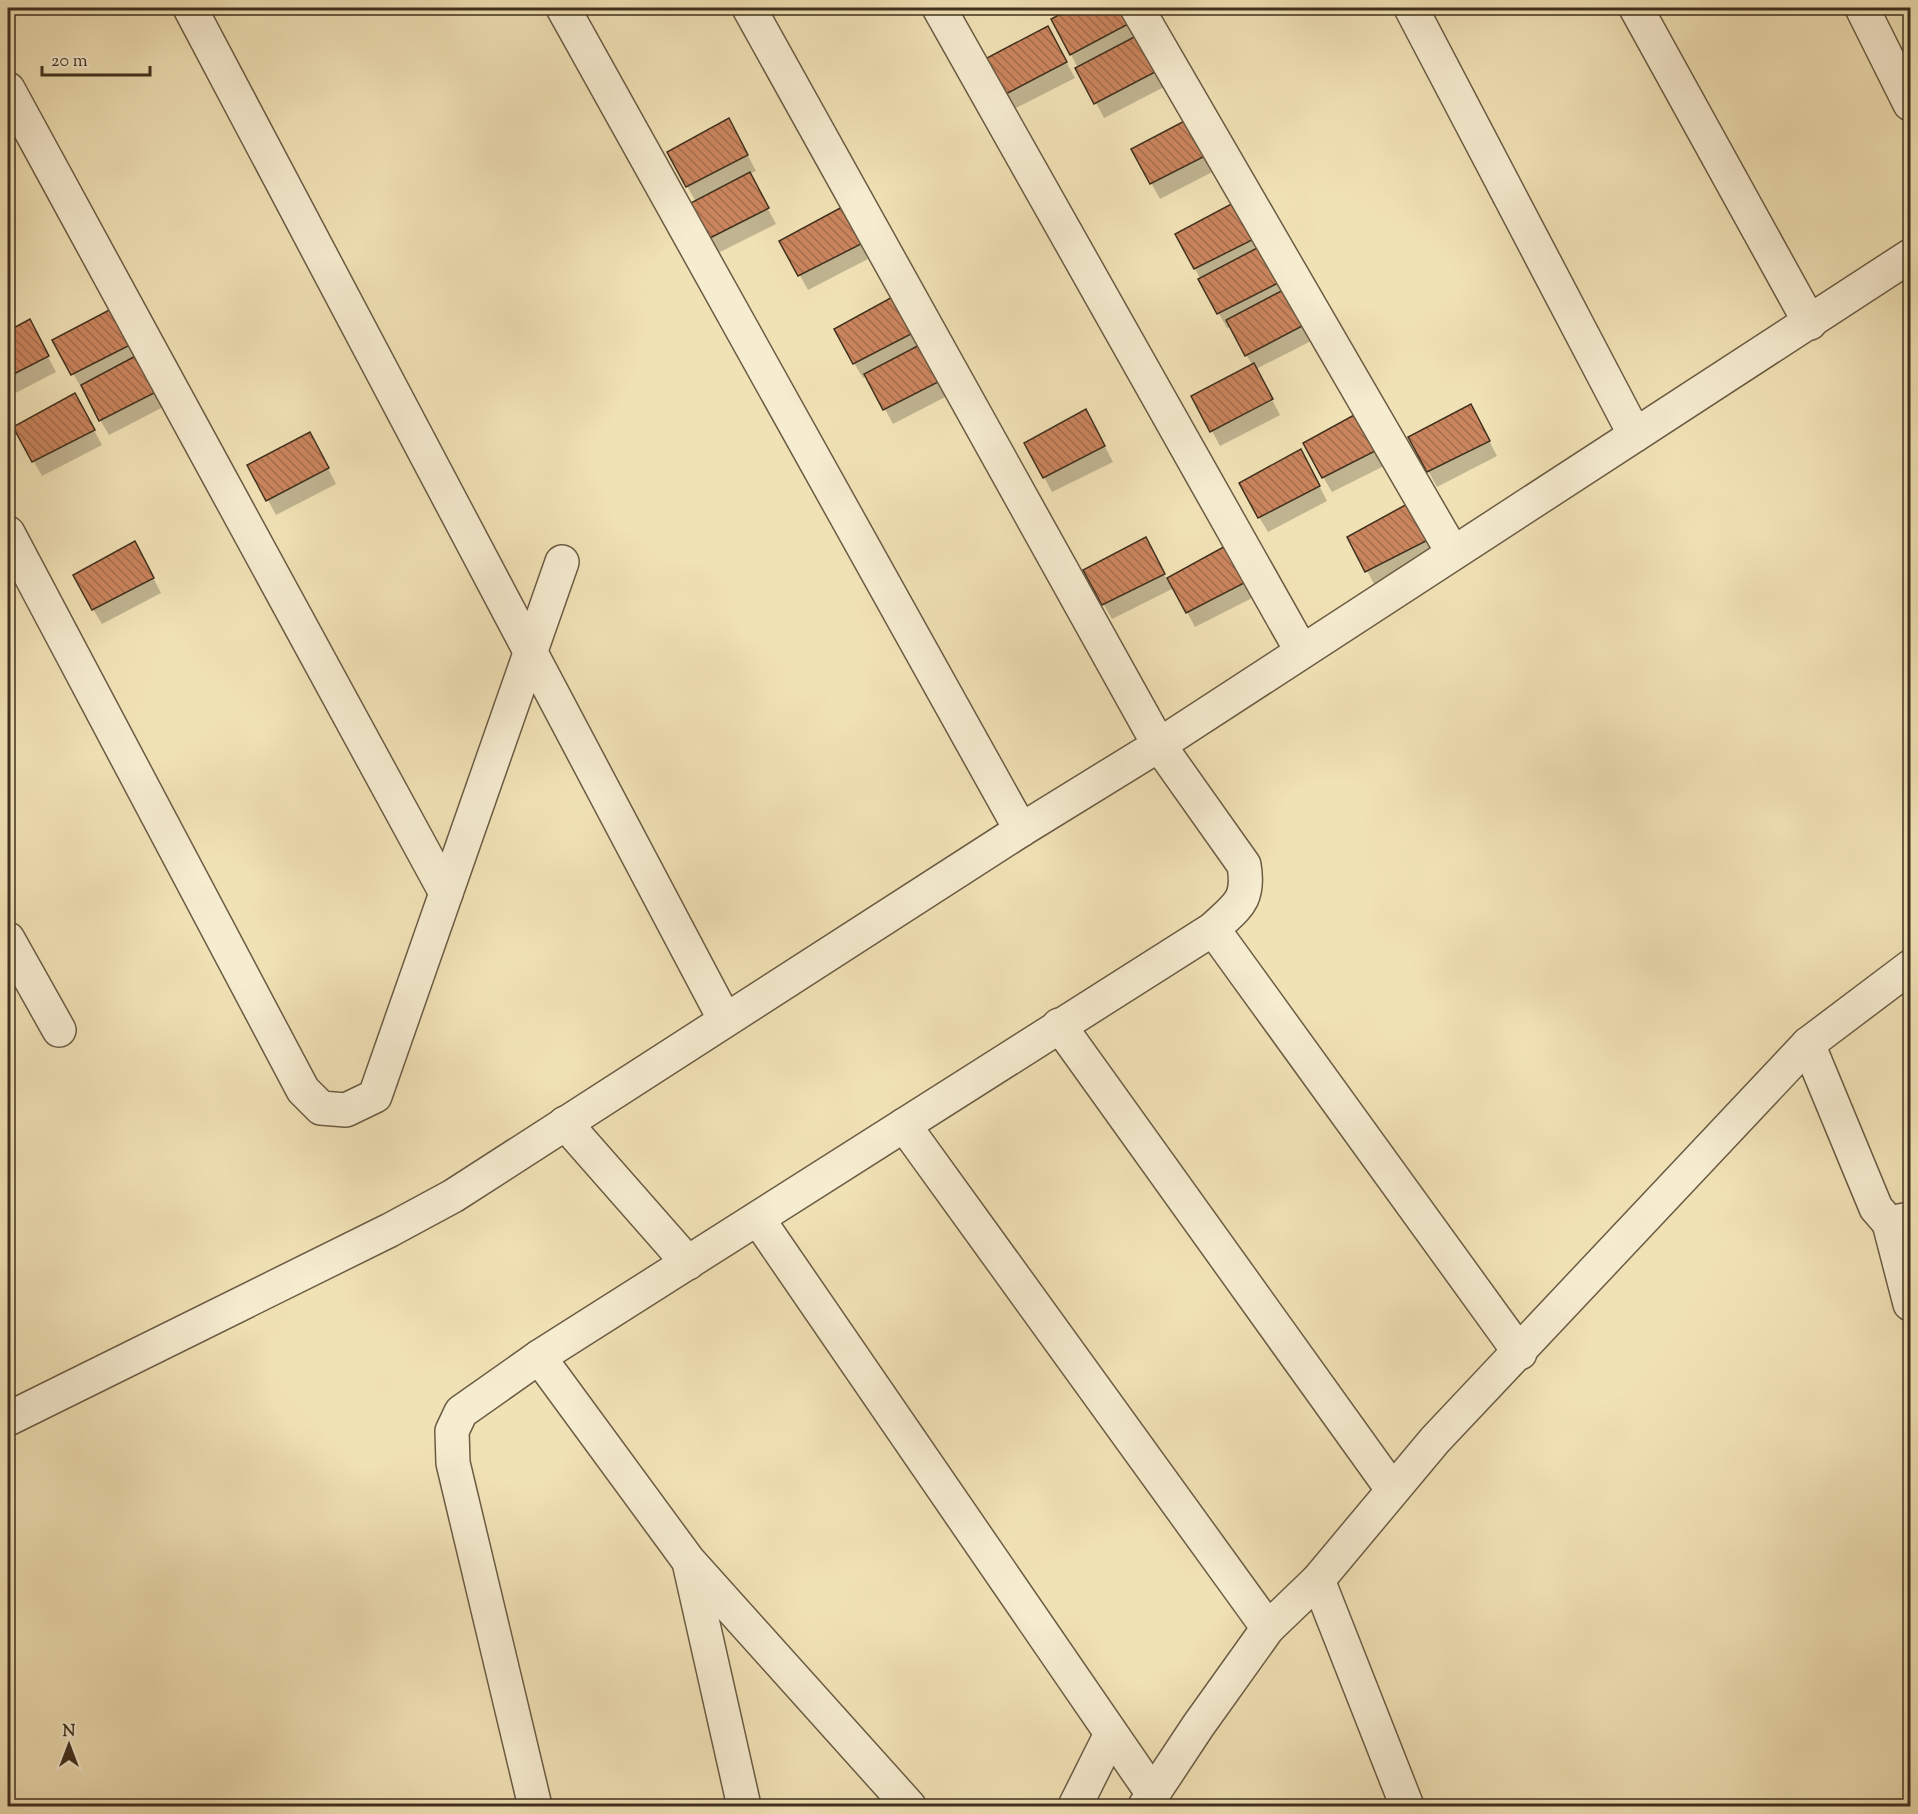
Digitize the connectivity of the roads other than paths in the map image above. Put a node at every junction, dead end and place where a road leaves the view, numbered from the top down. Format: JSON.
{"nodes":[{"id":1,"x":190,"y":8,"type":"edge"},
{"id":2,"x":563,"y":8,"type":"edge"},
{"id":3,"x":748,"y":8,"type":"edge"},
{"id":4,"x":939,"y":8,"type":"edge"},
{"id":5,"x":1137,"y":8,"type":"edge"},
{"id":6,"x":1411,"y":8,"type":"edge"},
{"id":7,"x":1636,"y":8,"type":"edge"},
{"id":8,"x":1862,"y":8,"type":"edge"},
{"id":9,"x":8,"y":89,"type":"edge"},
{"id":10,"x":1911,"y":104,"type":"edge"},
{"id":11,"x":1911,"y":256,"type":"edge"},
{"id":12,"x":1810,"y":323,"type":"junction"},
{"id":13,"x":1635,"y":435,"type":"junction"},
{"id":14,"x":8,"y":532,"type":"edge"},
{"id":15,"x":1453,"y":553,"type":"junction"},
{"id":16,"x":562,"y":562,"type":"dead end"},
{"id":17,"x":1301,"y":650,"type":"junction"},
{"id":18,"x":531,"y":651,"type":"junction"},
{"id":19,"x":1159,"y":745,"type":"junction"},
{"id":20,"x":1021,"y":830,"type":"junction"},
{"id":21,"x":446,"y":893,"type":"junction"},
{"id":22,"x":1213,"y":929,"type":"junction"},
{"id":23,"x":8,"y":939,"type":"edge"},
{"id":24,"x":1911,"y":967,"type":"edge"},
{"id":25,"x":725,"y":1020,"type":"junction"},
{"id":26,"x":1059,"y":1025,"type":"junction"},
{"id":27,"x":59,"y":1030,"type":"dead end"},
{"id":28,"x":1808,"y":1044,"type":"junction"},
{"id":29,"x":565,"y":1123,"type":"junction"},
{"id":30,"x":904,"y":1125,"type":"junction"},
{"id":31,"x":758,"y":1219,"type":"junction"},
{"id":32,"x":1900,"y":1221,"type":"edge"},
{"id":33,"x":688,"y":1263,"type":"junction"},
{"id":34,"x":1911,"y":1304,"type":"edge"},
{"id":35,"x":1520,"y":1353,"type":"junction"},
{"id":36,"x":538,"y":1357,"type":"junction"},
{"id":37,"x":8,"y":1419,"type":"edge"},
{"id":38,"x":1392,"y":1488,"type":"junction"},
{"id":39,"x":688,"y":1560,"type":"junction"},
{"id":40,"x":1318,"y":1580,"type":"junction"},
{"id":41,"x":1268,"y":1628,"type":"junction"},
{"id":42,"x":1111,"y":1734,"type":"junction"},
{"id":43,"x":1149,"y":1800,"type":"edge"},
{"id":44,"x":535,"y":1806,"type":"edge"},
{"id":45,"x":744,"y":1806,"type":"edge"},
{"id":46,"x":909,"y":1806,"type":"edge"},
{"id":47,"x":1075,"y":1806,"type":"edge"},
{"id":48,"x":1407,"y":1806,"type":"edge"}],
"edges":[{"from":1,"to":18,"type":"street"},
{"from":2,"to":20,"type":"street"},
{"from":3,"to":19,"type":"street"},
{"from":4,"to":17,"type":"street"},
{"from":5,"to":15,"type":"street"},
{"from":6,"to":13,"type":"street"},
{"from":7,"to":12,"type":"street"},
{"from":8,"to":10,"type":"street"},
{"from":9,"to":21,"type":"street"},
{"from":11,"to":12,"type":"street"},
{"from":12,"to":13,"type":"street"},
{"from":13,"to":15,"type":"street"},
{"from":14,"to":21,"type":"street"},
{"from":15,"to":17,"type":"street"},
{"from":16,"to":18,"type":"street"},
{"from":17,"to":19,"type":"street"},
{"from":18,"to":21,"type":"street"},
{"from":18,"to":25,"type":"street"},
{"from":19,"to":20,"type":"street"},
{"from":19,"to":22,"type":"street"},
{"from":20,"to":25,"type":"street"},
{"from":22,"to":26,"type":"street"},
{"from":22,"to":35,"type":"street"},
{"from":23,"to":27,"type":"street"},
{"from":24,"to":28,"type":"street"},
{"from":25,"to":29,"type":"street"},
{"from":26,"to":30,"type":"street"},
{"from":26,"to":38,"type":"street"},
{"from":28,"to":32,"type":"street"},
{"from":28,"to":35,"type":"street"},
{"from":29,"to":33,"type":"street"},
{"from":29,"to":37,"type":"street"},
{"from":30,"to":31,"type":"street"},
{"from":30,"to":41,"type":"street"},
{"from":31,"to":33,"type":"street"},
{"from":31,"to":42,"type":"street"},
{"from":32,"to":34,"type":"street"},
{"from":33,"to":36,"type":"street"},
{"from":35,"to":38,"type":"street"},
{"from":36,"to":39,"type":"street"},
{"from":36,"to":44,"type":"street"},
{"from":38,"to":40,"type":"street"},
{"from":39,"to":45,"type":"street"},
{"from":39,"to":46,"type":"street"},
{"from":40,"to":41,"type":"street"},
{"from":40,"to":48,"type":"street"},
{"from":41,"to":43,"type":"street"},
{"from":42,"to":43,"type":"street"},
{"from":42,"to":47,"type":"street"}]}
